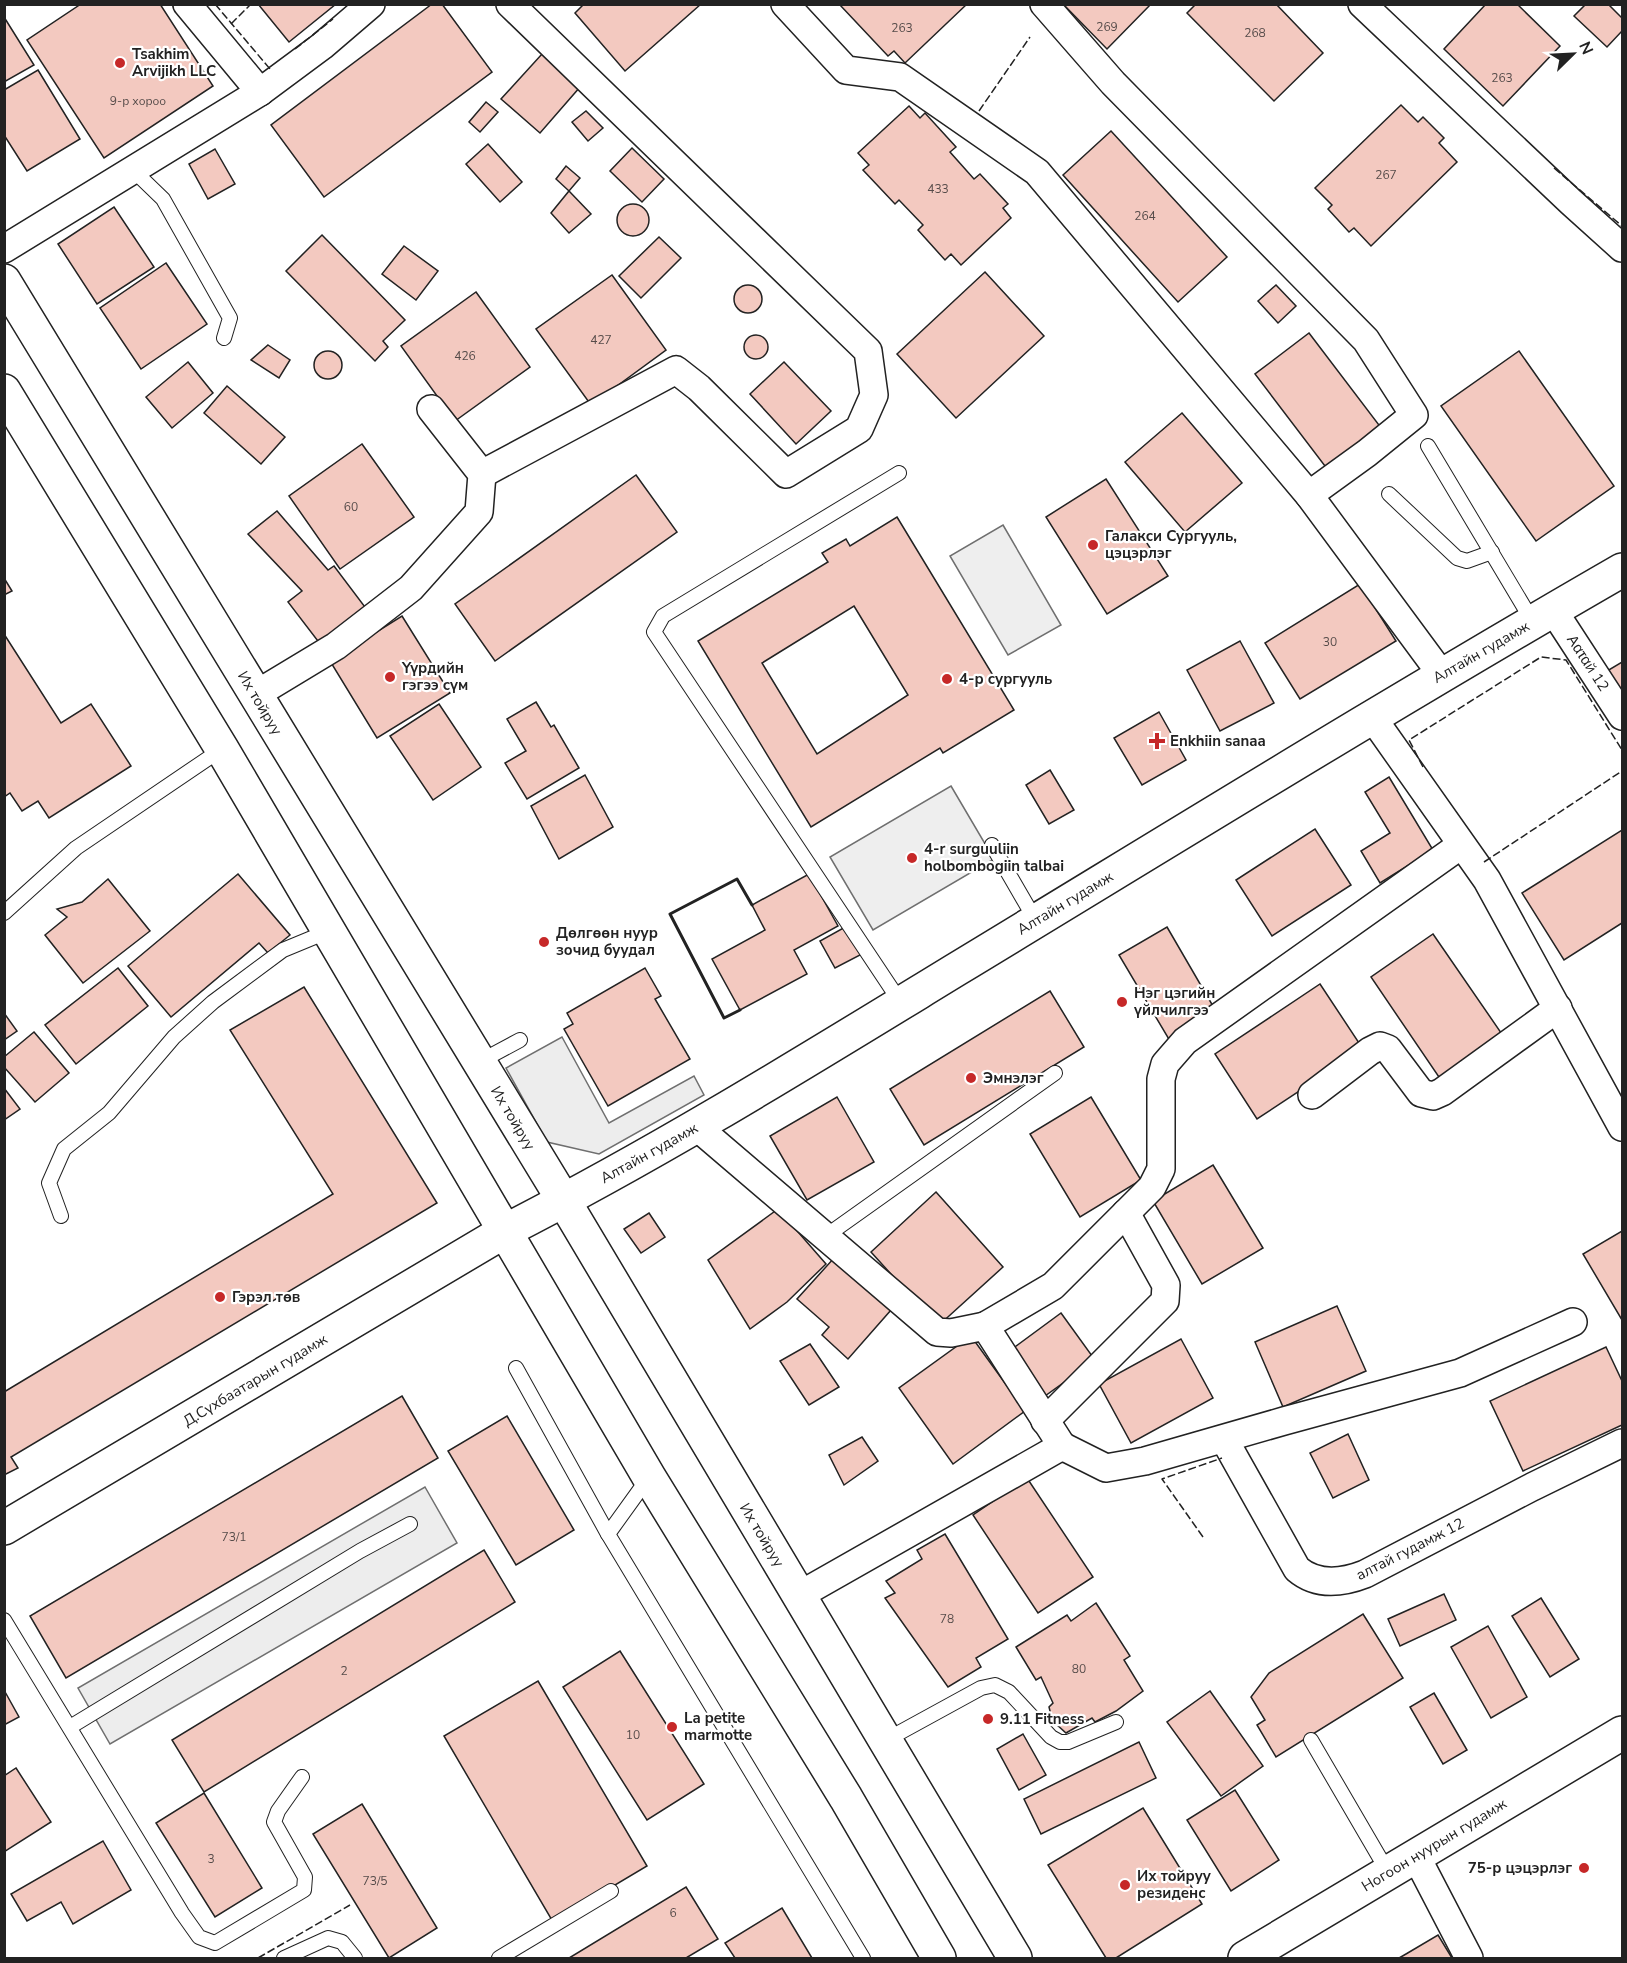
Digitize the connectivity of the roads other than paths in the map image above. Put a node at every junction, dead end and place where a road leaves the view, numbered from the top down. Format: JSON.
{"nodes":[{"id":1,"x":187,"y":4,"type":"edge"},
{"id":2,"x":371,"y":4,"type":"edge"},
{"id":3,"x":510,"y":4,"type":"edge"},
{"id":4,"x":785,"y":4,"type":"edge"},
{"id":5,"x":1044,"y":4,"type":"edge"},
{"id":6,"x":1362,"y":4,"type":"edge"},
{"id":7,"x":260,"y":92,"type":"junction"},
{"id":8,"x":133,"y":170,"type":"junction"},
{"id":9,"x":1623,"y":248,"type":"edge"},
{"id":10,"x":4,"y":249,"type":"edge"},
{"id":11,"x":4,"y":281,"type":"edge"},
{"id":12,"x":224,"y":338,"type":"dead end"},
{"id":13,"x":4,"y":392,"type":"edge"},
{"id":14,"x":431,"y":409,"type":"dead end"},
{"id":15,"x":1428,"y":446,"type":"dead end"},
{"id":16,"x":899,"y":473,"type":"dead end"},
{"id":17,"x":482,"y":474,"type":"junction"},
{"id":18,"x":1389,"y":494,"type":"dead end"},
{"id":19,"x":1309,"y":495,"type":"junction"},
{"id":20,"x":1492,"y":552,"type":"junction"},
{"id":21,"x":1623,"y":570,"type":"edge"},
{"id":22,"x":1543,"y":616,"type":"junction"},
{"id":23,"x":1442,"y":675,"type":"junction"},
{"id":24,"x":255,"y":696,"type":"junction"},
{"id":25,"x":1623,"y":716,"type":"edge"},
{"id":26,"x":1372,"y":717,"type":"junction"},
{"id":27,"x":222,"y":749,"type":"junction"},
{"id":28,"x":992,"y":845,"type":"dead end"},
{"id":29,"x":1461,"y":845,"type":"junction"},
{"id":30,"x":4,"y":913,"type":"edge"},
{"id":31,"x":1036,"y":921,"type":"junction"},
{"id":32,"x":329,"y":931,"type":"junction"},
{"id":33,"x":901,"y":1003,"type":"junction"},
{"id":34,"x":1558,"y":1008,"type":"junction"},
{"id":35,"x":520,"y":1040,"type":"dead end"},
{"id":36,"x":479,"y":1062,"type":"junction"},
{"id":37,"x":1055,"y":1072,"type":"dead end"},
{"id":38,"x":1312,"y":1095,"type":"dead end"},
{"id":39,"x":1623,"y":1126,"type":"edge"},
{"id":40,"x":697,"y":1127,"type":"junction"},
{"id":41,"x":564,"y":1201,"type":"junction"},
{"id":42,"x":1126,"y":1213,"type":"junction"},
{"id":43,"x":61,"y":1216,"type":"dead end"},
{"id":44,"x":505,"y":1231,"type":"junction"},
{"id":45,"x":826,"y":1236,"type":"junction"},
{"id":46,"x":1573,"y":1322,"type":"dead end"},
{"id":47,"x":985,"y":1326,"type":"junction"},
{"id":48,"x":516,"y":1368,"type":"dead end"},
{"id":49,"x":1045,"y":1421,"type":"junction"},
{"id":50,"x":1224,"y":1439,"type":"junction"},
{"id":51,"x":1623,"y":1443,"type":"edge"},
{"id":52,"x":1062,"y":1446,"type":"junction"},
{"id":53,"x":649,"y":1477,"type":"junction"},
{"id":54,"x":410,"y":1524,"type":"dead end"},
{"id":55,"x":4,"y":1528,"type":"edge"},
{"id":56,"x":608,"y":1534,"type":"junction"},
{"id":57,"x":798,"y":1596,"type":"junction"},
{"id":58,"x":4,"y":1620,"type":"edge"},
{"id":59,"x":1116,"y":1722,"type":"dead end"},
{"id":60,"x":70,"y":1727,"type":"junction"},
{"id":61,"x":1623,"y":1733,"type":"edge"},
{"id":62,"x":886,"y":1740,"type":"junction"},
{"id":63,"x":1311,"y":1740,"type":"dead end"},
{"id":64,"x":302,"y":1778,"type":"dead end"},
{"id":65,"x":1416,"y":1856,"type":"junction"},
{"id":66,"x":1388,"y":1872,"type":"junction"},
{"id":67,"x":611,"y":1891,"type":"dead end"},
{"id":68,"x":284,"y":1959,"type":"edge"},
{"id":69,"x":355,"y":1959,"type":"edge"},
{"id":70,"x":499,"y":1959,"type":"edge"},
{"id":71,"x":863,"y":1959,"type":"edge"},
{"id":72,"x":939,"y":1959,"type":"edge"},
{"id":73,"x":1015,"y":1959,"type":"edge"},
{"id":74,"x":1245,"y":1959,"type":"edge"},
{"id":75,"x":1469,"y":1959,"type":"edge"}],
"edges":[{"from":1,"to":7,"type":"street"},
{"from":2,"to":7,"type":"street"},
{"from":3,"to":17,"type":"street"},
{"from":4,"to":19,"type":"street"},
{"from":5,"to":19,"type":"street"},
{"from":6,"to":9,"type":"street"},
{"from":7,"to":8,"type":"street"},
{"from":8,"to":10,"type":"street"},
{"from":8,"to":12,"type":"lane"},
{"from":11,"to":24,"type":"main road","name":"Их тойруу"},
{"from":13,"to":27,"type":"main road"},
{"from":14,"to":17,"type":"street"},
{"from":15,"to":20,"type":"lane"},
{"from":16,"to":33,"type":"lane"},
{"from":17,"to":24,"type":"street"},
{"from":18,"to":20,"type":"lane"},
{"from":19,"to":23,"type":"street"},
{"from":20,"to":22,"type":"lane"},
{"from":21,"to":22,"type":"main road","name":"Алтайн гудамж"},
{"from":22,"to":23,"type":"main road","name":"Алтайн гудамж"},
{"from":22,"to":25,"type":"street","name":"Ααταй 12"},
{"from":23,"to":26,"type":"main road","name":"Алтайн гудамж"},
{"from":24,"to":36,"type":"main road","name":"Их тойруу"},
{"from":26,"to":29,"type":"street"},
{"from":26,"to":31,"type":"main road","name":"Алтайн гудамж"},
{"from":27,"to":30,"type":"lane"},
{"from":27,"to":32,"type":"main road"},
{"from":28,"to":31,"type":"lane"},
{"from":29,"to":34,"type":"street"},
{"from":29,"to":42,"type":"street"},
{"from":31,"to":33,"type":"main road","name":"Алтайн гудамж"},
{"from":32,"to":43,"type":"lane"},
{"from":32,"to":44,"type":"main road"},
{"from":33,"to":40,"type":"main road","name":"Алтайн гудамж"},
{"from":34,"to":38,"type":"street"},
{"from":34,"to":39,"type":"street"},
{"from":35,"to":36,"type":"lane"},
{"from":36,"to":41,"type":"main road","name":"Их тойруу"},
{"from":37,"to":45,"type":"lane"},
{"from":40,"to":41,"type":"main road","name":"Алтайн гудамж"},
{"from":40,"to":45,"type":"street"},
{"from":41,"to":44,"type":"main road","name":"Алтайн гудамж"},
{"from":41,"to":57,"type":"main road","name":"Их тойруу"},
{"from":42,"to":47,"type":"street"},
{"from":42,"to":49,"type":"street"},
{"from":44,"to":53,"type":"main road"},
{"from":44,"to":55,"type":"main road","name":"Д.Сүхбаатарын гудамж"},
{"from":45,"to":47,"type":"street"},
{"from":46,"to":50,"type":"street"},
{"from":47,"to":49,"type":"street"},
{"from":48,"to":56,"type":"lane"},
{"from":49,"to":52,"type":"street"},
{"from":50,"to":51,"type":"street","name":"алтай гудамж 12"},
{"from":50,"to":52,"type":"street"},
{"from":52,"to":57,"type":"street"},
{"from":53,"to":56,"type":"lane"},
{"from":53,"to":72,"type":"main road"},
{"from":54,"to":60,"type":"lane"},
{"from":56,"to":71,"type":"lane"},
{"from":57,"to":62,"type":"main road","name":"Их тойруу"},
{"from":58,"to":60,"type":"lane"},
{"from":59,"to":62,"type":"lane"},
{"from":60,"to":64,"type":"lane"},
{"from":61,"to":65,"type":"main road","name":"Ногоон нуурын гудамж"},
{"from":62,"to":73,"type":"main road","name":"Их тойруу"},
{"from":63,"to":66,"type":"lane"},
{"from":65,"to":66,"type":"main road","name":"Ногоон нуурын гудамж"},
{"from":65,"to":75,"type":"street"},
{"from":66,"to":74,"type":"main road","name":"Ногоон нуурын гудамж"},
{"from":67,"to":70,"type":"lane"},
{"from":68,"to":69,"type":"lane"}]}
